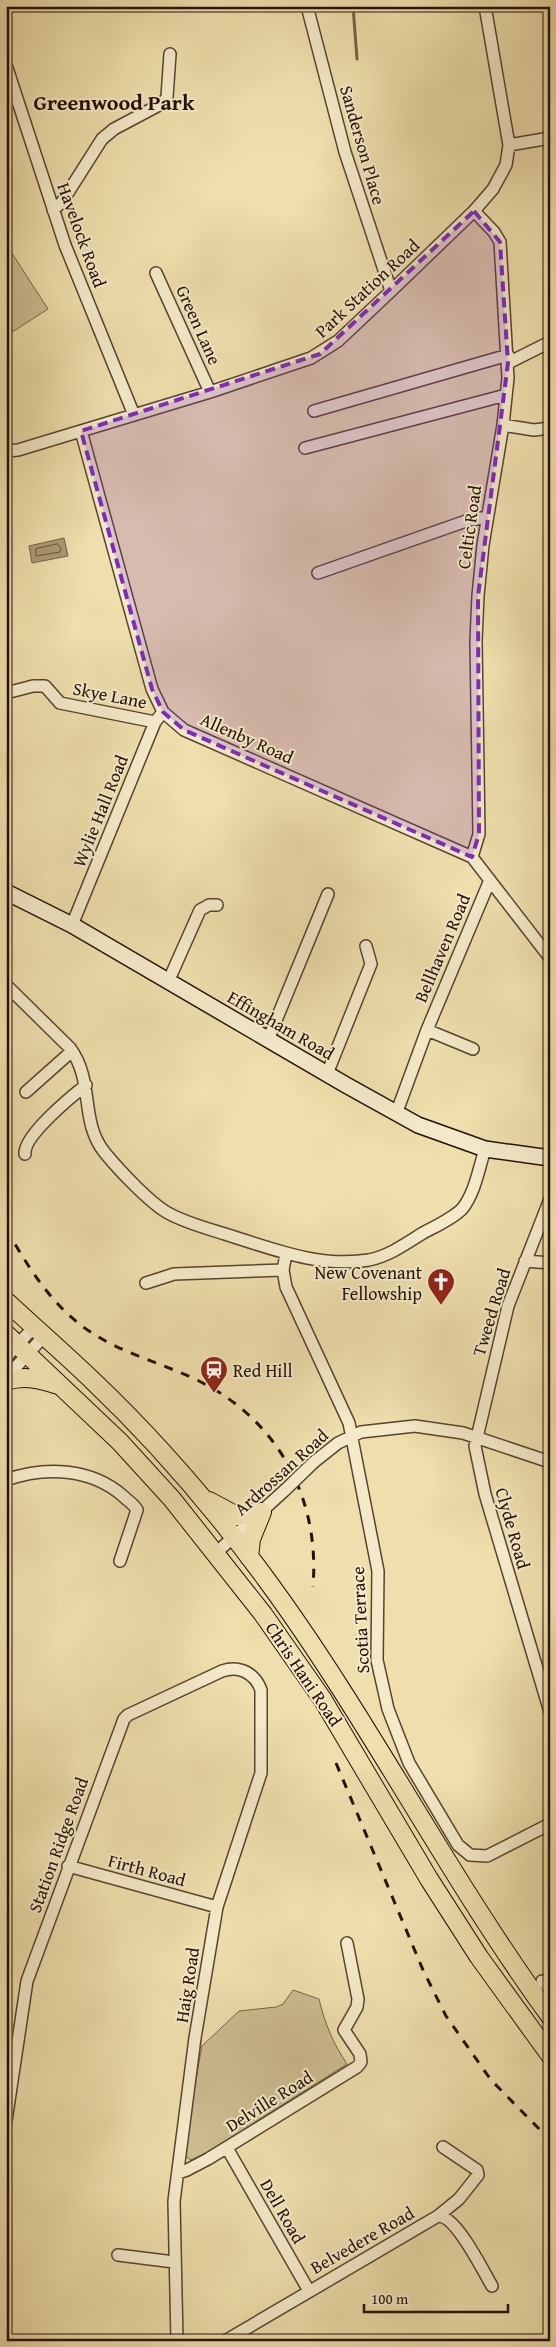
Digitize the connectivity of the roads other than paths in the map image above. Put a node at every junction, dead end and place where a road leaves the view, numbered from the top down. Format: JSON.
{"nodes":[{"id":1,"x":307,"y":6,"type":"edge"},
{"id":2,"x":485,"y":6,"type":"edge"},
{"id":3,"x":170,"y":54,"type":"dead end"},
{"id":4,"x":6,"y":64,"type":"edge"},
{"id":5,"x":550,"y":138,"type":"edge"},
{"id":6,"x":509,"y":145,"type":"junction"},
{"id":7,"x":53,"y":210,"type":"junction"},
{"id":8,"x":474,"y":211,"type":"junction"},
{"id":9,"x":156,"y":273,"type":"dead end"},
{"id":10,"x":391,"y":291,"type":"junction"},
{"id":11,"x":550,"y":342,"type":"edge"},
{"id":12,"x":508,"y":359,"type":"junction"},
{"id":13,"x":210,"y":392,"type":"junction"},
{"id":14,"x":506,"y":395,"type":"junction"},
{"id":15,"x":314,"y":411,"type":"dead end"},
{"id":16,"x":134,"y":415,"type":"junction"},
{"id":17,"x":503,"y":425,"type":"junction"},
{"id":18,"x":550,"y":428,"type":"edge"},
{"id":19,"x":81,"y":431,"type":"junction"},
{"id":20,"x":305,"y":448,"type":"dead end"},
{"id":21,"x":6,"y":451,"type":"edge"},
{"id":22,"x":488,"y":517,"type":"junction"},
{"id":23,"x":318,"y":573,"type":"dead end"},
{"id":24,"x":6,"y":693,"type":"edge"},
{"id":25,"x":163,"y":712,"type":"junction"},
{"id":26,"x":156,"y":722,"type":"junction"},
{"id":27,"x":472,"y":857,"type":"junction"},
{"id":28,"x":490,"y":880,"type":"junction"},
{"id":29,"x":6,"y":892,"type":"edge"},
{"id":30,"x":328,"y":894,"type":"dead end"},
{"id":31,"x":217,"y":906,"type":"dead end"},
{"id":32,"x":72,"y":925,"type":"junction"},
{"id":33,"x":366,"y":946,"type":"dead end"},
{"id":34,"x":550,"y":958,"type":"edge"},
{"id":35,"x":168,"y":982,"type":"junction"},
{"id":36,"x":6,"y":985,"type":"edge"},
{"id":37,"x":427,"y":1030,"type":"junction"},
{"id":38,"x":268,"y":1040,"type":"junction"},
{"id":39,"x":472,"y":1049,"type":"dead end"},
{"id":40,"x":72,"y":1051,"type":"junction"},
{"id":41,"x":327,"y":1074,"type":"junction"},
{"id":42,"x":86,"y":1085,"type":"junction"},
{"id":43,"x":26,"y":1092,"type":"dead end"},
{"id":44,"x":399,"y":1106,"type":"dead end"},
{"id":45,"x":485,"y":1149,"type":"junction"},
{"id":46,"x":25,"y":1154,"type":"dead end"},
{"id":47,"x":550,"y":1158,"type":"edge"},
{"id":48,"x":550,"y":1199,"type":"edge"},
{"id":49,"x":286,"y":1254,"type":"junction"},
{"id":50,"x":525,"y":1261,"type":"junction"},
{"id":51,"x":550,"y":1263,"type":"edge"},
{"id":52,"x":283,"y":1270,"type":"junction"},
{"id":53,"x":146,"y":1282,"type":"dead end"},
{"id":54,"x":6,"y":1302,"type":"edge"},
{"id":55,"x":39,"y":1331,"type":"junction"},
{"id":56,"x":14,"y":1347,"type":"edge"},
{"id":57,"x":6,"y":1380,"type":"edge"},
{"id":58,"x":60,"y":1385,"type":"junction"},
{"id":59,"x":351,"y":1435,"type":"junction"},
{"id":60,"x":476,"y":1438,"type":"junction"},
{"id":61,"x":550,"y":1462,"type":"edge"},
{"id":62,"x":6,"y":1480,"type":"edge"},
{"id":63,"x":198,"y":1495,"type":"junction"},
{"id":64,"x":262,"y":1512,"type":"junction"},
{"id":65,"x":233,"y":1538,"type":"junction"},
{"id":66,"x":216,"y":1553,"type":"junction"},
{"id":67,"x":249,"y":1557,"type":"junction"},
{"id":68,"x":120,"y":1561,"type":"dead end"},
{"id":69,"x":222,"y":1671,"type":"joint"},
{"id":70,"x":550,"y":1712,"type":"edge"},
{"id":71,"x":550,"y":1824,"type":"edge"},
{"id":72,"x":68,"y":1866,"type":"junction"},
{"id":73,"x":217,"y":1907,"type":"junction"},
{"id":74,"x":347,"y":1943,"type":"dead end"},
{"id":75,"x":550,"y":2016,"type":"edge"},
{"id":76,"x":550,"y":2055,"type":"edge"},
{"id":77,"x":6,"y":2121,"type":"edge"},
{"id":78,"x":443,"y":2147,"type":"dead end"},
{"id":79,"x":226,"y":2148,"type":"junction"},
{"id":80,"x":178,"y":2172,"type":"junction"},
{"id":81,"x":438,"y":2216,"type":"junction"},
{"id":82,"x":118,"y":2255,"type":"dead end"},
{"id":83,"x":174,"y":2262,"type":"junction"},
{"id":84,"x":492,"y":2286,"type":"dead end"},
{"id":85,"x":309,"y":2291,"type":"junction"},
{"id":86,"x":177,"y":2341,"type":"edge"},
{"id":87,"x":225,"y":2341,"type":"edge"}],
"edges":[{"from":1,"to":10,"type":"street","name":"Sanderson Place"},
{"from":2,"to":6,"type":"street","name":"Park Station Road"},
{"from":3,"to":7,"type":"street"},
{"from":4,"to":7,"type":"street","name":"Havelock Road"},
{"from":5,"to":6,"type":"street"},
{"from":6,"to":8,"type":"street","name":"Park Station Road"},
{"from":7,"to":16,"type":"street","name":"Havelock Road"},
{"from":8,"to":10,"type":"street","name":"Park Station Road"},
{"from":8,"to":12,"type":"street","name":"Celtic Road"},
{"from":9,"to":13,"type":"street","name":"Green Lane"},
{"from":10,"to":13,"type":"street","name":"Park Station Road"},
{"from":11,"to":12,"type":"street"},
{"from":12,"to":14,"type":"street","name":"Celtic Road"},
{"from":12,"to":15,"type":"street"},
{"from":13,"to":16,"type":"street","name":"Park Station Road"},
{"from":14,"to":17,"type":"street","name":"Celtic Road"},
{"from":14,"to":20,"type":"street"},
{"from":16,"to":19,"type":"street","name":"Park Station Road"},
{"from":17,"to":18,"type":"street"},
{"from":17,"to":22,"type":"street","name":"Celtic Road"},
{"from":19,"to":21,"type":"street","name":"Park Station Road"},
{"from":19,"to":25,"type":"street","name":"Allenby Road"},
{"from":22,"to":23,"type":"street"},
{"from":22,"to":27,"type":"street","name":"Celtic Road"},
{"from":24,"to":26,"type":"street","name":"Skye Lane"},
{"from":25,"to":26,"type":"street","name":"Wylie Hall Road"},
{"from":25,"to":27,"type":"street","name":"Allenby Road"},
{"from":26,"to":32,"type":"street","name":"Wylie Hall Road"},
{"from":27,"to":28,"type":"street","name":"Allenby Road"},
{"from":28,"to":34,"type":"street","name":"Allenby Road"},
{"from":28,"to":37,"type":"street","name":"Bellhaven Road"},
{"from":29,"to":32,"type":"street","name":"Effingham Road"},
{"from":30,"to":38,"type":"street"},
{"from":31,"to":35,"type":"street"},
{"from":32,"to":35,"type":"street","name":"Effingham Road"},
{"from":33,"to":41,"type":"street"},
{"from":35,"to":38,"type":"street","name":"Effingham Road"},
{"from":36,"to":40,"type":"street"},
{"from":37,"to":39,"type":"street","name":"Bellhaven Road"},
{"from":37,"to":44,"type":"street","name":"Bellhaven Road"},
{"from":38,"to":41,"type":"street","name":"Effingham Road"},
{"from":40,"to":42,"type":"street"},
{"from":40,"to":43,"type":"street"},
{"from":41,"to":45,"type":"street","name":"Effingham Road"},
{"from":42,"to":46,"type":"street"},
{"from":42,"to":49,"type":"street"},
{"from":45,"to":47,"type":"street","name":"Effingham Road"},
{"from":45,"to":49,"type":"street"},
{"from":48,"to":50,"type":"street","name":"Tweed Road"},
{"from":49,"to":52,"type":"street"},
{"from":50,"to":51,"type":"street"},
{"from":50,"to":60,"type":"street","name":"Tweed Road"},
{"from":52,"to":53,"type":"street"},
{"from":52,"to":59,"type":"street","name":"Scotia Terrace"},
{"from":54,"to":55,"type":"main road","name":"Chris Hani Road"},
{"from":55,"to":56,"type":"street"},
{"from":55,"to":63,"type":"main road","name":"Chris Hani Road"},
{"from":56,"to":57,"type":"street"},
{"from":56,"to":58,"type":"main road","name":"Chris Hani Road"},
{"from":57,"to":58,"type":"main road"},
{"from":58,"to":66,"type":"main road","name":"Chris Hani Road"},
{"from":59,"to":60,"type":"street","name":"Ardrossan Road"},
{"from":59,"to":64,"type":"street","name":"Ardrossan Road","bridge":true},
{"from":59,"to":71,"type":"street","name":"Scotia Terrace"},
{"from":60,"to":61,"type":"street","name":"Ardrossan Road"},
{"from":60,"to":70,"type":"street","name":"Clyde Road"},
{"from":62,"to":68,"type":"street"},
{"from":63,"to":64,"type":"main road"},
{"from":63,"to":65,"type":"main road","name":"Chris Hani Road"},
{"from":64,"to":65,"type":"street","name":"Ardrossan Road"},
{"from":64,"to":67,"type":"main road"},
{"from":65,"to":66,"type":"street","name":"Ardrossan Road"},
{"from":65,"to":67,"type":"main road","name":"Chris Hani Road"},
{"from":66,"to":76,"type":"main road","name":"Chris Hani Road"},
{"from":67,"to":75,"type":"main road","name":"Chris Hani Road"},
{"from":69,"to":72,"type":"street","name":"Station Ridge Road"},
{"from":69,"to":73,"type":"street","name":"Haig Road"},
{"from":72,"to":73,"type":"street","name":"Firth Road"},
{"from":72,"to":77,"type":"street","name":"Station Ridge Road"},
{"from":73,"to":80,"type":"street","name":"Haig Road"},
{"from":74,"to":79,"type":"street","name":"Delville Road"},
{"from":78,"to":81,"type":"street"},
{"from":79,"to":80,"type":"street","name":"Delville Road"},
{"from":79,"to":85,"type":"street","name":"Dell Road"},
{"from":80,"to":83,"type":"street","name":"Haig Road"},
{"from":81,"to":84,"type":"street","name":"Belvedere Road"},
{"from":81,"to":85,"type":"street","name":"Belvedere Road"},
{"from":82,"to":83,"type":"street"},
{"from":83,"to":86,"type":"street","name":"Haig Road"},
{"from":85,"to":87,"type":"street","name":"Belvedere Road"}]}
